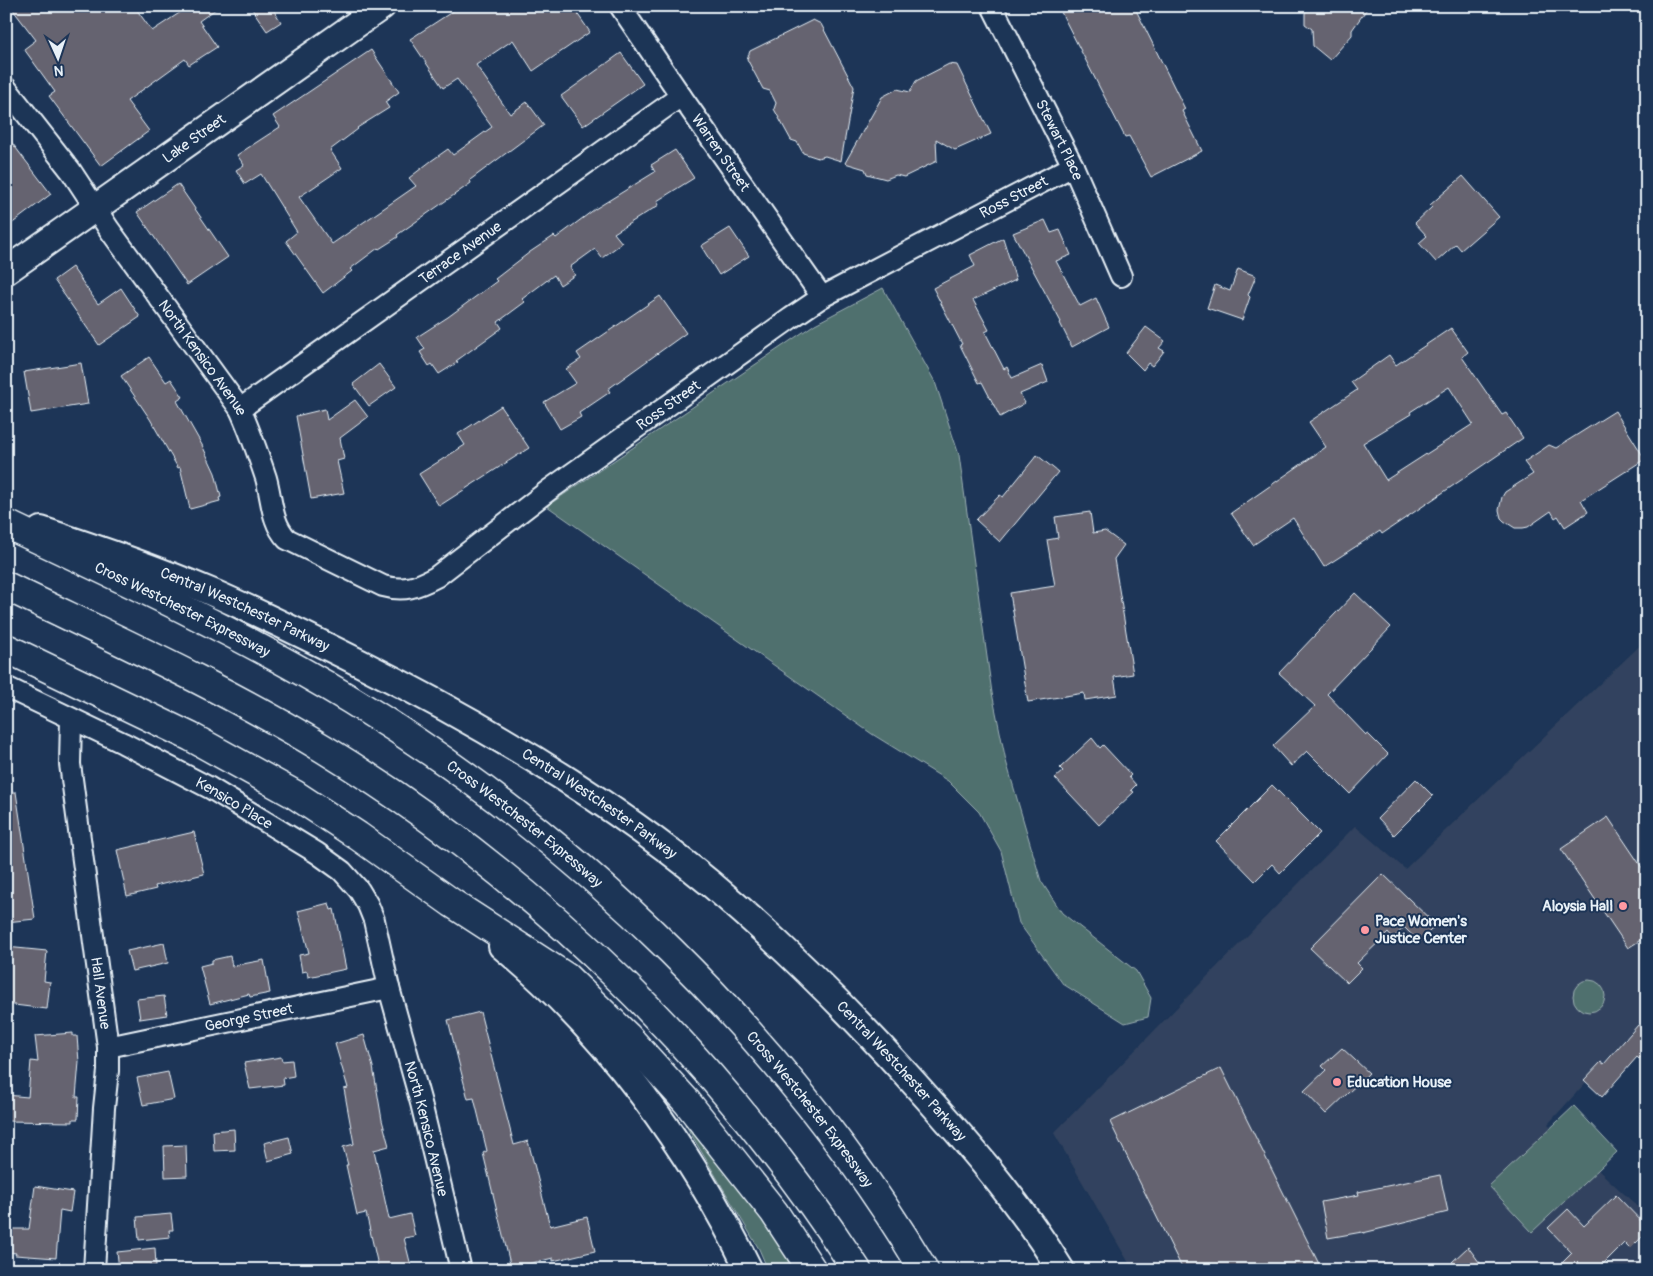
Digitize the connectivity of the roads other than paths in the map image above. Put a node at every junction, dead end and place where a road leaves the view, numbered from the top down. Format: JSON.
{"nodes":[{"id":1,"x":620,"y":6,"type":"edge"},
{"id":2,"x":992,"y":6,"type":"edge"},
{"id":3,"x":372,"y":9,"type":"edge"},
{"id":4,"x":6,"y":88,"type":"edge"},
{"id":5,"x":681,"y":96,"type":"junction"},
{"id":6,"x":1073,"y":166,"type":"junction"},
{"id":7,"x":95,"y":209,"type":"junction"},
{"id":8,"x":6,"y":271,"type":"edge"},
{"id":9,"x":1121,"y":276,"type":"dead end"},
{"id":10,"x":822,"y":297,"type":"junction"},
{"id":11,"x":240,"y":409,"type":"junction"},
{"id":12,"x":6,"y":519,"type":"edge"},
{"id":13,"x":276,"y":523,"type":"joint"},
{"id":14,"x":6,"y":524,"type":"edge"},
{"id":15,"x":6,"y":586,"type":"edge"},
{"id":16,"x":6,"y":648,"type":"edge"},
{"id":17,"x":6,"y":687,"type":"edge"},
{"id":18,"x":71,"y":719,"type":"junction"},
{"id":19,"x":452,"y":904,"type":"junction"},
{"id":20,"x":389,"y":988,"type":"junction"},
{"id":21,"x":108,"y":1047,"type":"junction"},
{"id":22,"x":94,"y":1270,"type":"edge"},
{"id":23,"x":461,"y":1270,"type":"edge"},
{"id":24,"x":749,"y":1270,"type":"edge"},
{"id":25,"x":812,"y":1270,"type":"edge"},
{"id":26,"x":857,"y":1270,"type":"edge"},
{"id":27,"x":924,"y":1270,"type":"edge"},
{"id":28,"x":1061,"y":1270,"type":"edge"}],
"edges":[{"from":1,"to":5,"type":"street","name":"Warren Street"},
{"from":2,"to":6,"type":"street","name":"Stewart Place"},
{"from":3,"to":7,"type":"main road","name":"Lake Street"},
{"from":4,"to":7,"type":"street","name":"North Kensico Avenue"},
{"from":5,"to":10,"type":"street","name":"Warren Street"},
{"from":5,"to":11,"type":"street","name":"Terrace Avenue"},
{"from":6,"to":9,"type":"street","name":"Stewart Place"},
{"from":6,"to":10,"type":"street","name":"Ross Street"},
{"from":7,"to":8,"type":"main road","name":"Lake Street"},
{"from":7,"to":11,"type":"street","name":"North Kensico Avenue"},
{"from":10,"to":13,"type":"street","name":"Ross Street"},
{"from":11,"to":13,"type":"street","name":"North Kensico Avenue"},
{"from":12,"to":28,"type":"main road","name":"Central Westchester Parkway"},
{"from":14,"to":27,"type":"highway","name":"Cross Westchester Expressway"},
{"from":15,"to":26,"type":"highway"},
{"from":16,"to":19,"type":"highway"},
{"from":17,"to":18,"type":"street","name":"Kensico Place"},
{"from":18,"to":20,"type":"street","name":"Kensico Place"},
{"from":18,"to":21,"type":"street","name":"Hall Avenue"},
{"from":19,"to":24,"type":"main road"},
{"from":19,"to":25,"type":"highway"},
{"from":20,"to":21,"type":"street","name":"George Street"},
{"from":20,"to":23,"type":"street","name":"North Kensico Avenue"},
{"from":21,"to":22,"type":"street","name":"Hall Avenue"}]}
